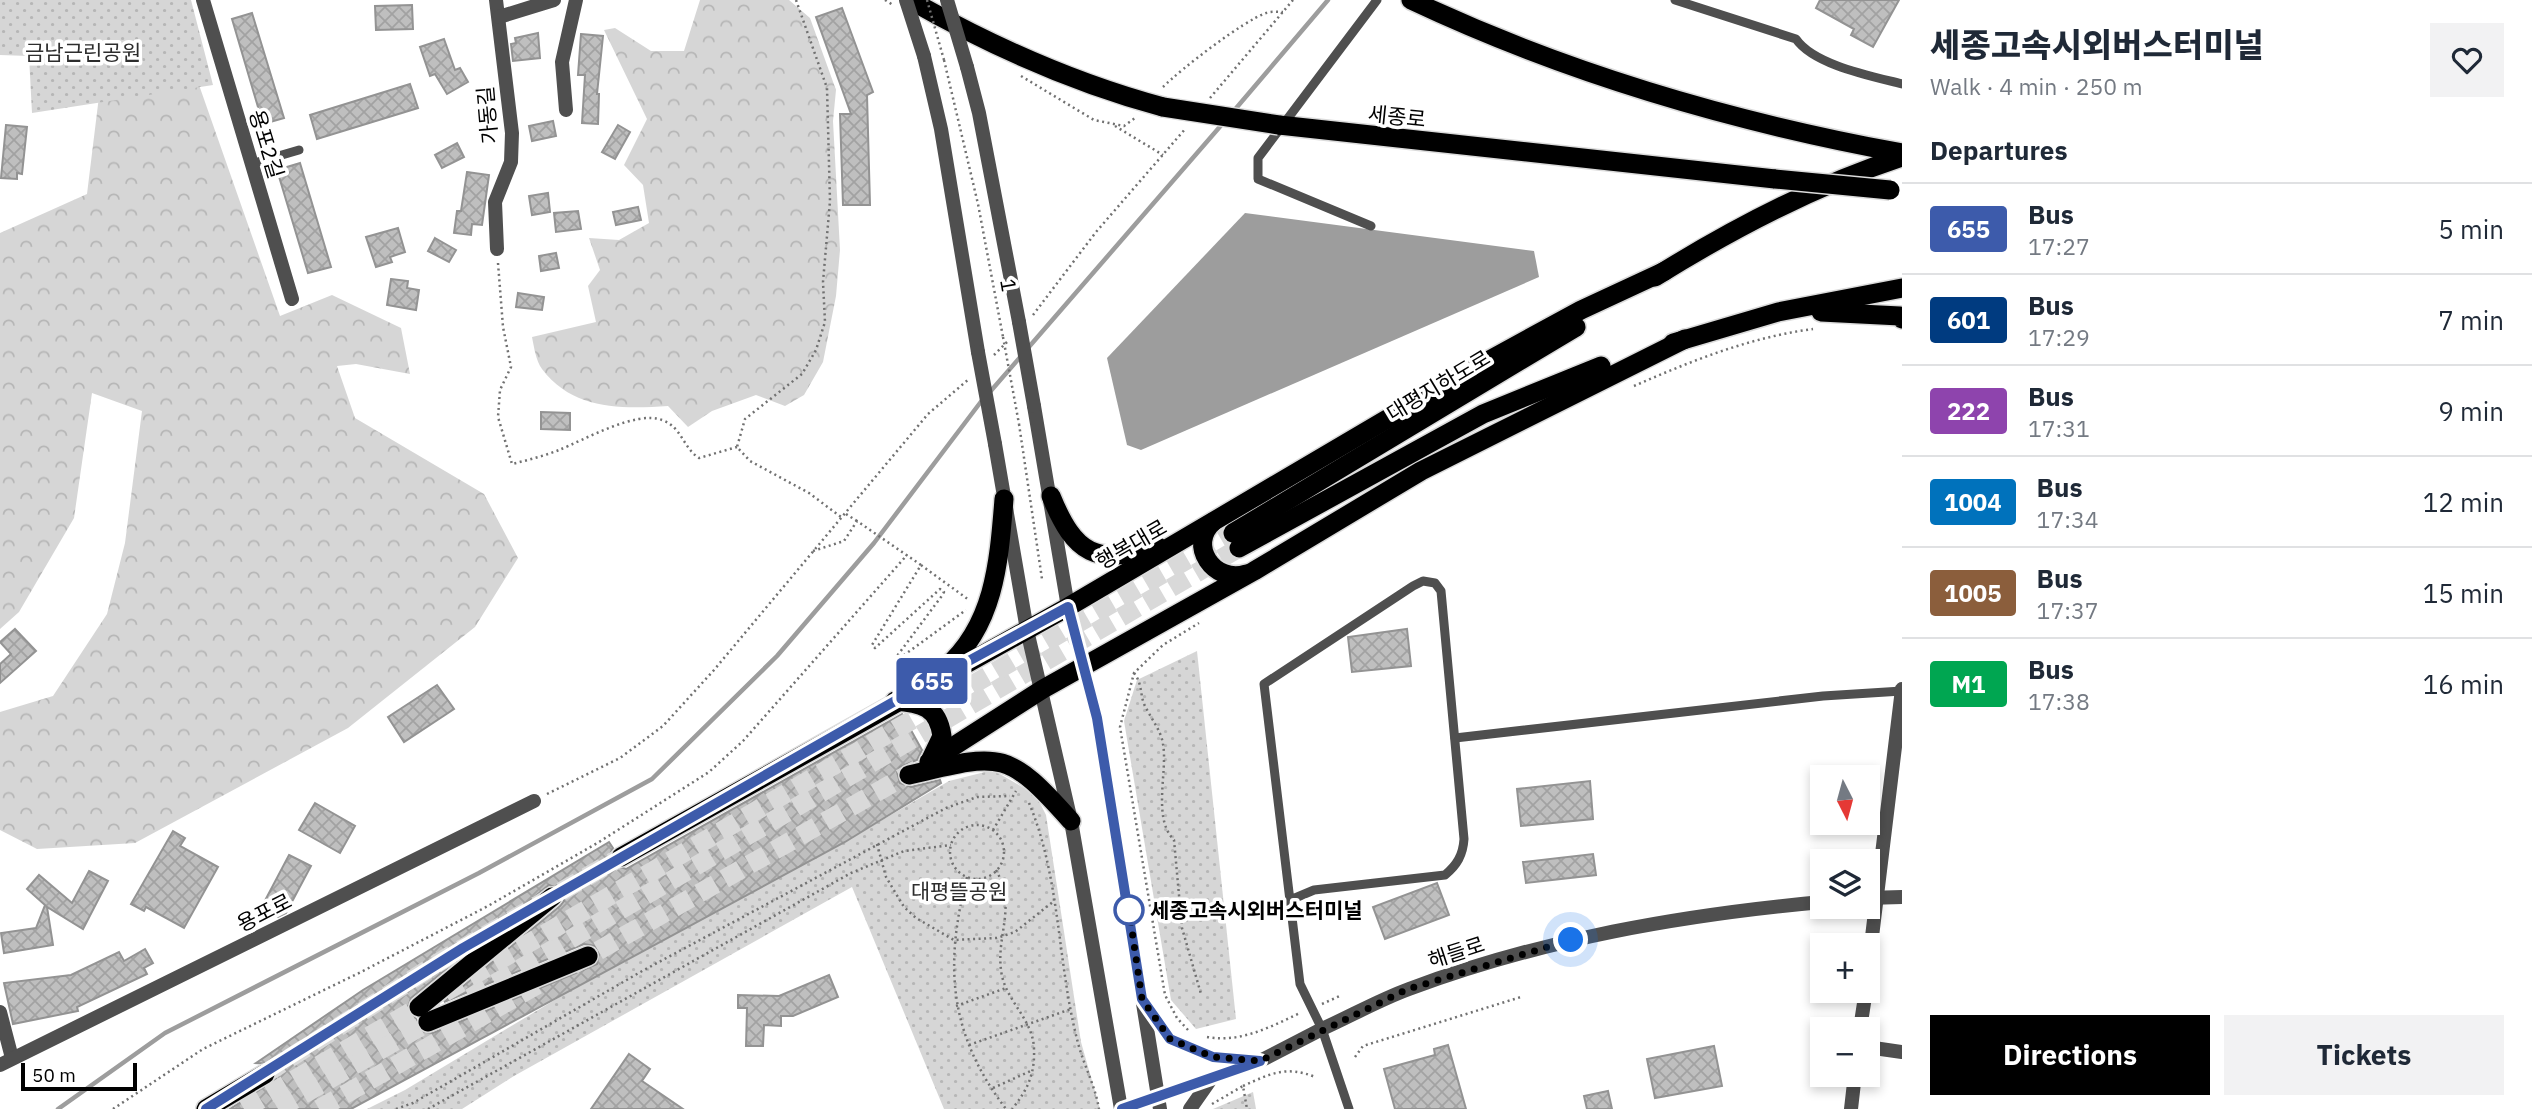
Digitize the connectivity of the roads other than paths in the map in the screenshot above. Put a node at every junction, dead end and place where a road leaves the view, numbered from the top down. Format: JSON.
{"nodes":[{"id":1,"x":203,"y":0,"type":"edge"},
{"id":2,"x":496,"y":0,"type":"edge"},
{"id":3,"x":554,"y":0,"type":"edge"},
{"id":4,"x":576,"y":0,"type":"edge"},
{"id":5,"x":908,"y":0,"type":"edge"},
{"id":6,"x":947,"y":0,"type":"edge"},
{"id":7,"x":1377,"y":0,"type":"edge"},
{"id":8,"x":1411,"y":0,"type":"edge"},
{"id":9,"x":1675,"y":0,"type":"edge"},
{"id":10,"x":499,"y":17,"type":"junction"},
{"id":11,"x":1902,"y":84,"type":"edge"},
{"id":12,"x":566,"y":110,"type":"dead end"},
{"id":13,"x":1279,"y":125,"type":"junction"},
{"id":14,"x":299,"y":150,"type":"dead end"},
{"id":15,"x":1902,"y":155,"type":"edge"},
{"id":16,"x":251,"y":164,"type":"junction"},
{"id":17,"x":1896,"y":191,"type":"edge"},
{"id":18,"x":1371,"y":226,"type":"dead end"},
{"id":19,"x":497,"y":249,"type":"road end"},
{"id":20,"x":1665,"y":271,"type":"junction"},
{"id":21,"x":1902,"y":288,"type":"edge"},
{"id":22,"x":292,"y":299,"type":"dead end"},
{"id":23,"x":1778,"y":312,"type":"junction"},
{"id":24,"x":1902,"y":319,"type":"edge"},
{"id":25,"x":1685,"y":339,"type":"junction"},
{"id":26,"x":1051,"y":496,"type":"junction"},
{"id":27,"x":1004,"y":499,"type":"junction"},
{"id":28,"x":1217,"y":519,"type":"junction"},
{"id":29,"x":1195,"y":533,"type":"junction"},
{"id":30,"x":1254,"y":571,"type":"junction"},
{"id":31,"x":1068,"y":607,"type":"junction"},
{"id":32,"x":1027,"y":630,"type":"junction"},
{"id":33,"x":1085,"y":666,"type":"junction"},
{"id":34,"x":929,"y":683,"type":"junction"},
{"id":35,"x":1043,"y":689,"type":"junction"},
{"id":36,"x":1902,"y":690,"type":"edge"},
{"id":37,"x":895,"y":701,"type":"junction"},
{"id":38,"x":1899,"y":731,"type":"edge"},
{"id":39,"x":1455,"y":738,"type":"junction"},
{"id":40,"x":909,"y":775,"type":"tunnel mouth"},
{"id":41,"x":534,"y":801,"type":"road end"},
{"id":42,"x":1071,"y":821,"type":"junction"},
{"id":43,"x":1880,"y":852,"type":"edge"},
{"id":44,"x":621,"y":858,"type":"tunnel mouth"},
{"id":45,"x":552,"y":897,"type":"dead end"},
{"id":46,"x":1880,"y":897,"type":"edge"},
{"id":47,"x":1902,"y":897,"type":"edge"},
{"id":48,"x":1810,"y":903,"type":"edge"},
{"id":49,"x":1291,"y":904,"type":"junction"},
{"id":50,"x":588,"y":956,"type":"tunnel mouth"},
{"id":51,"x":1142,"y":999,"type":"junction"},
{"id":52,"x":0,"y":1012,"type":"edge"},
{"id":53,"x":1322,"y":1029,"type":"junction"},
{"id":54,"x":1880,"y":1048,"type":"edge"},
{"id":55,"x":1902,"y":1052,"type":"edge"},
{"id":56,"x":6,"y":1061,"type":"edge"},
{"id":57,"x":1260,"y":1061,"type":"junction"},
{"id":58,"x":265,"y":1074,"type":"tunnel mouth"},
{"id":59,"x":1211,"y":1079,"type":"junction"},
{"id":60,"x":1854,"y":1087,"type":"edge"},
{"id":61,"x":1159,"y":1104,"type":"edge"},
{"id":62,"x":206,"y":1109,"type":"edge"},
{"id":63,"x":1121,"y":1109,"type":"edge"},
{"id":64,"x":1189,"y":1109,"type":"edge"},
{"id":65,"x":1349,"y":1109,"type":"edge"},
{"id":66,"x":1851,"y":1109,"type":"edge"}],
"edges":[{"from":1,"to":16,"type":"street","name":"용포2길"},
{"from":2,"to":10,"type":"street","name":"가동길"},
{"from":3,"to":10,"type":"street"},
{"from":4,"to":12,"type":"street"},
{"from":5,"to":13,"type":"highway","name":"세종로","bridge":true},
{"from":5,"to":27,"type":"street","bridge":true},
{"from":6,"to":26,"type":"street","bridge":true},
{"from":7,"to":13,"type":"lane"},
{"from":8,"to":15,"type":"highway"},
{"from":9,"to":11,"type":"lane"},
{"from":10,"to":19,"type":"street","name":"가동길"},
{"from":13,"to":17,"type":"highway","name":"세종로","bridge":true},
{"from":13,"to":18,"type":"lane"},
{"from":14,"to":16,"type":"lane"},
{"from":15,"to":20,"type":"highway"},
{"from":16,"to":22,"type":"street","name":"용포2길"},
{"from":20,"to":25,"type":"highway","name":"대평지하도로"},
{"from":20,"to":28,"type":"highway","name":"행복대로"},
{"from":21,"to":23,"type":"highway"},
{"from":23,"to":24,"type":"highway"},
{"from":23,"to":25,"type":"highway"},
{"from":25,"to":30,"type":"highway"},
{"from":26,"to":29,"type":"highway"},
{"from":26,"to":31,"type":"street"},
{"from":27,"to":32,"type":"street"},
{"from":27,"to":34,"type":"highway"},
{"from":28,"to":29,"type":"highway","name":"행복대로"},
{"from":28,"to":30,"type":"highway"},
{"from":29,"to":31,"type":"highway","name":"행복대로"},
{"from":30,"to":33,"type":"highway"},
{"from":31,"to":32,"type":"highway","name":"행복대로"},
{"from":31,"to":33,"type":"street"},
{"from":32,"to":34,"type":"highway","name":"행복대로"},
{"from":32,"to":35,"type":"street"},
{"from":33,"to":35,"type":"highway"},
{"from":33,"to":51,"type":"street"},
{"from":34,"to":37,"type":"highway","name":"행복대로"},
{"from":35,"to":37,"type":"highway"},
{"from":35,"to":42,"type":"street"},
{"from":36,"to":38,"type":"street"},
{"from":36,"to":39,"type":"lane"},
{"from":37,"to":44,"type":"highway","name":"행복대로"},
{"from":38,"to":43,"type":"street"},
{"from":39,"to":49,"type":"lane"},
{"from":39,"to":49,"type":"lane"},
{"from":40,"to":42,"type":"highway"},
{"from":41,"to":56,"type":"street","name":"용포로"},
{"from":42,"to":63,"type":"street"},
{"from":45,"to":50,"type":"highway"},
{"from":46,"to":47,"type":"street"},
{"from":48,"to":53,"type":"street","name":"해들로"},
{"from":49,"to":53,"type":"lane"},
{"from":51,"to":57,"type":"street"},
{"from":51,"to":61,"type":"street"},
{"from":52,"to":56,"type":"street","name":"용포로"},
{"from":53,"to":57,"type":"street","name":"해들로"},
{"from":53,"to":65,"type":"lane"},
{"from":54,"to":55,"type":"street"},
{"from":57,"to":59,"type":"street","name":"해들로"},
{"from":58,"to":62,"type":"highway"},
{"from":59,"to":61,"type":"street","name":"해들로"},
{"from":59,"to":64,"type":"street"},
{"from":60,"to":66,"type":"street"},
{"from":61,"to":63,"type":"street","name":"해들로"}]}
